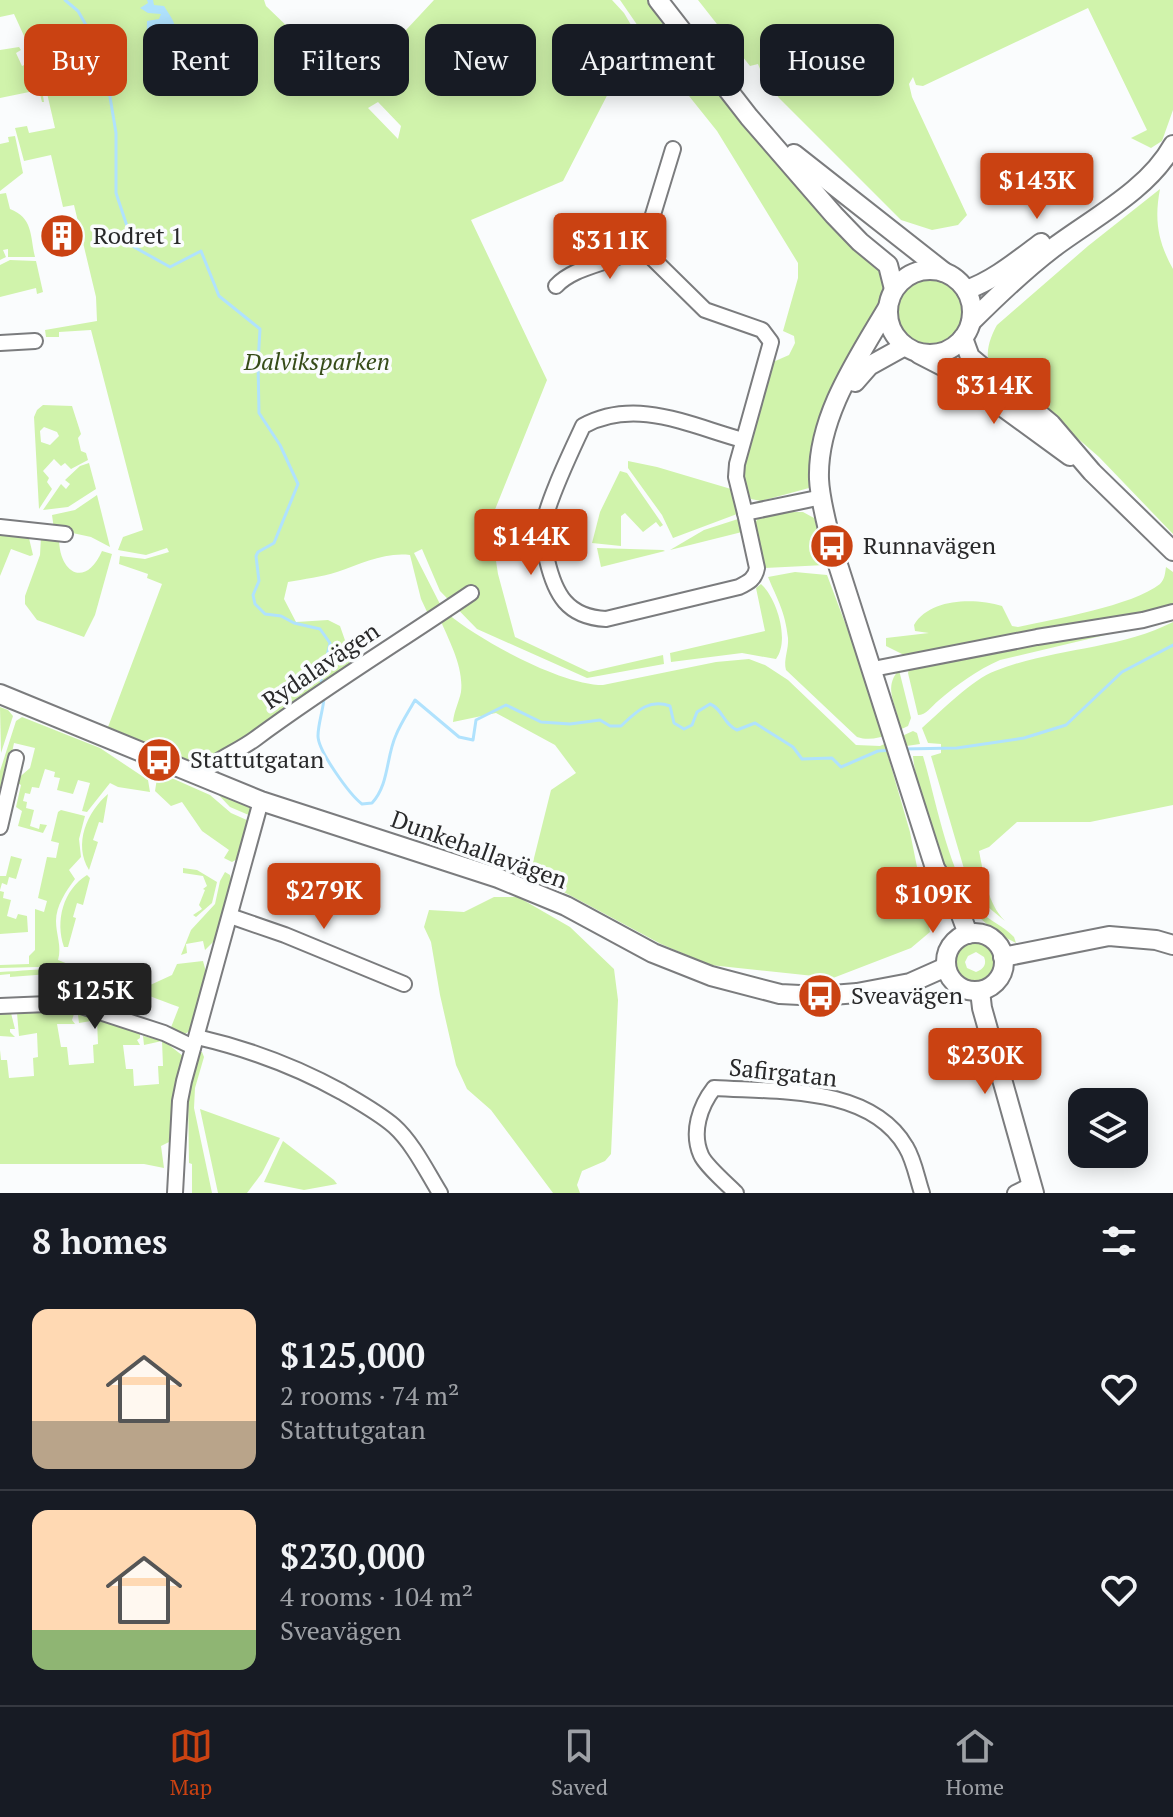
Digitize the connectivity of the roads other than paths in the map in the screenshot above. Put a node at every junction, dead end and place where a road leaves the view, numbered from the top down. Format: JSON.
{"nodes":[{"id":1,"x":658,"y":0,"type":"edge"},
{"id":2,"x":749,"y":117,"type":"junction"},
{"id":3,"x":1173,"y":145,"type":"edge"},
{"id":4,"x":673,"y":149,"type":"dead end"},
{"id":5,"x":1127,"y":194,"type":"junction"},
{"id":6,"x":640,"y":246,"type":"junction"},
{"id":7,"x":944,"y":273,"type":"junction"},
{"id":8,"x":556,"y":286,"type":"dead end"},
{"id":9,"x":966,"y":290,"type":"junction"},
{"id":10,"x":891,"y":298,"type":"junction"},
{"id":11,"x":967,"y":330,"type":"junction"},
{"id":12,"x":35,"y":341,"type":"dead end"},
{"id":13,"x":0,"y":343,"type":"edge"},
{"id":14,"x":910,"y":348,"type":"junction"},
{"id":15,"x":743,"y":440,"type":"junction"},
{"id":16,"x":1092,"y":472,"type":"junction"},
{"id":17,"x":819,"y":478,"type":"junction"},
{"id":18,"x":822,"y":497,"type":"junction"},
{"id":19,"x":745,"y":513,"type":"junction"},
{"id":20,"x":0,"y":527,"type":"edge"},
{"id":21,"x":65,"y":534,"type":"dead end"},
{"id":22,"x":1173,"y":551,"type":"edge"},
{"id":23,"x":471,"y":593,"type":"dead end"},
{"id":24,"x":1173,"y":612,"type":"edge"},
{"id":25,"x":873,"y":669,"type":"junction"},
{"id":26,"x":0,"y":694,"type":"edge"},
{"id":27,"x":16,"y":758,"type":"dead end"},
{"id":28,"x":199,"y":777,"type":"junction"},
{"id":29,"x":261,"y":801,"type":"junction"},
{"id":30,"x":0,"y":827,"type":"edge"},
{"id":31,"x":230,"y":916,"type":"junction"},
{"id":32,"x":968,"y":934,"type":"junction"},
{"id":33,"x":1173,"y":945,"type":"edge"},
{"id":34,"x":1003,"y":957,"type":"junction"},
{"id":35,"x":946,"y":967,"type":"junction"},
{"id":36,"x":404,"y":984,"type":"dead end"},
{"id":37,"x":980,"y":991,"type":"junction"},
{"id":38,"x":0,"y":1006,"type":"edge"},
{"id":39,"x":195,"y":1042,"type":"junction"},
{"id":40,"x":1027,"y":1190,"type":"edge"},
{"id":41,"x":175,"y":1193,"type":"edge"},
{"id":42,"x":440,"y":1193,"type":"edge"},
{"id":43,"x":736,"y":1193,"type":"edge"},
{"id":44,"x":922,"y":1193,"type":"edge"}],
"edges":[{"from":1,"to":2,"type":"street"},
{"from":2,"to":7,"type":"street"},
{"from":2,"to":10,"type":"street"},
{"from":3,"to":5,"type":"street"},
{"from":4,"to":6,"type":"street"},
{"from":5,"to":9,"type":"street"},
{"from":5,"to":11,"type":"street"},
{"from":6,"to":8,"type":"street"},
{"from":6,"to":15,"type":"street"},
{"from":7,"to":9,"type":"street"},
{"from":7,"to":10,"type":"street"},
{"from":9,"to":11,"type":"street"},
{"from":10,"to":14,"type":"street"},
{"from":10,"to":17,"type":"street"},
{"from":11,"to":14,"type":"street"},
{"from":11,"to":16,"type":"street"},
{"from":12,"to":13,"type":"street"},
{"from":14,"to":16,"type":"street"},
{"from":14,"to":17,"type":"street"},
{"from":15,"to":19,"type":"street"},
{"from":15,"to":19,"type":"street"},
{"from":16,"to":22,"type":"street"},
{"from":17,"to":18,"type":"street"},
{"from":18,"to":19,"type":"street"},
{"from":18,"to":25,"type":"street"},
{"from":20,"to":21,"type":"street"},
{"from":23,"to":28,"type":"street","name":"Rydalavägen"},
{"from":24,"to":25,"type":"street"},
{"from":25,"to":32,"type":"street"},
{"from":26,"to":28,"type":"street","name":"Dunkehallavägen"},
{"from":27,"to":30,"type":"street"},
{"from":28,"to":29,"type":"street","name":"Dunkehallavägen"},
{"from":29,"to":31,"type":"street"},
{"from":29,"to":35,"type":"street","name":"Dunkehallavägen"},
{"from":31,"to":36,"type":"street"},
{"from":31,"to":39,"type":"street"},
{"from":32,"to":34,"type":"street"},
{"from":32,"to":35,"type":"street"},
{"from":33,"to":34,"type":"street"},
{"from":34,"to":37,"type":"street"},
{"from":35,"to":37,"type":"street"},
{"from":37,"to":40,"type":"street"},
{"from":38,"to":39,"type":"street"},
{"from":39,"to":41,"type":"street"},
{"from":39,"to":42,"type":"street"},
{"from":43,"to":44,"type":"street","name":"Safirgatan"}]}
